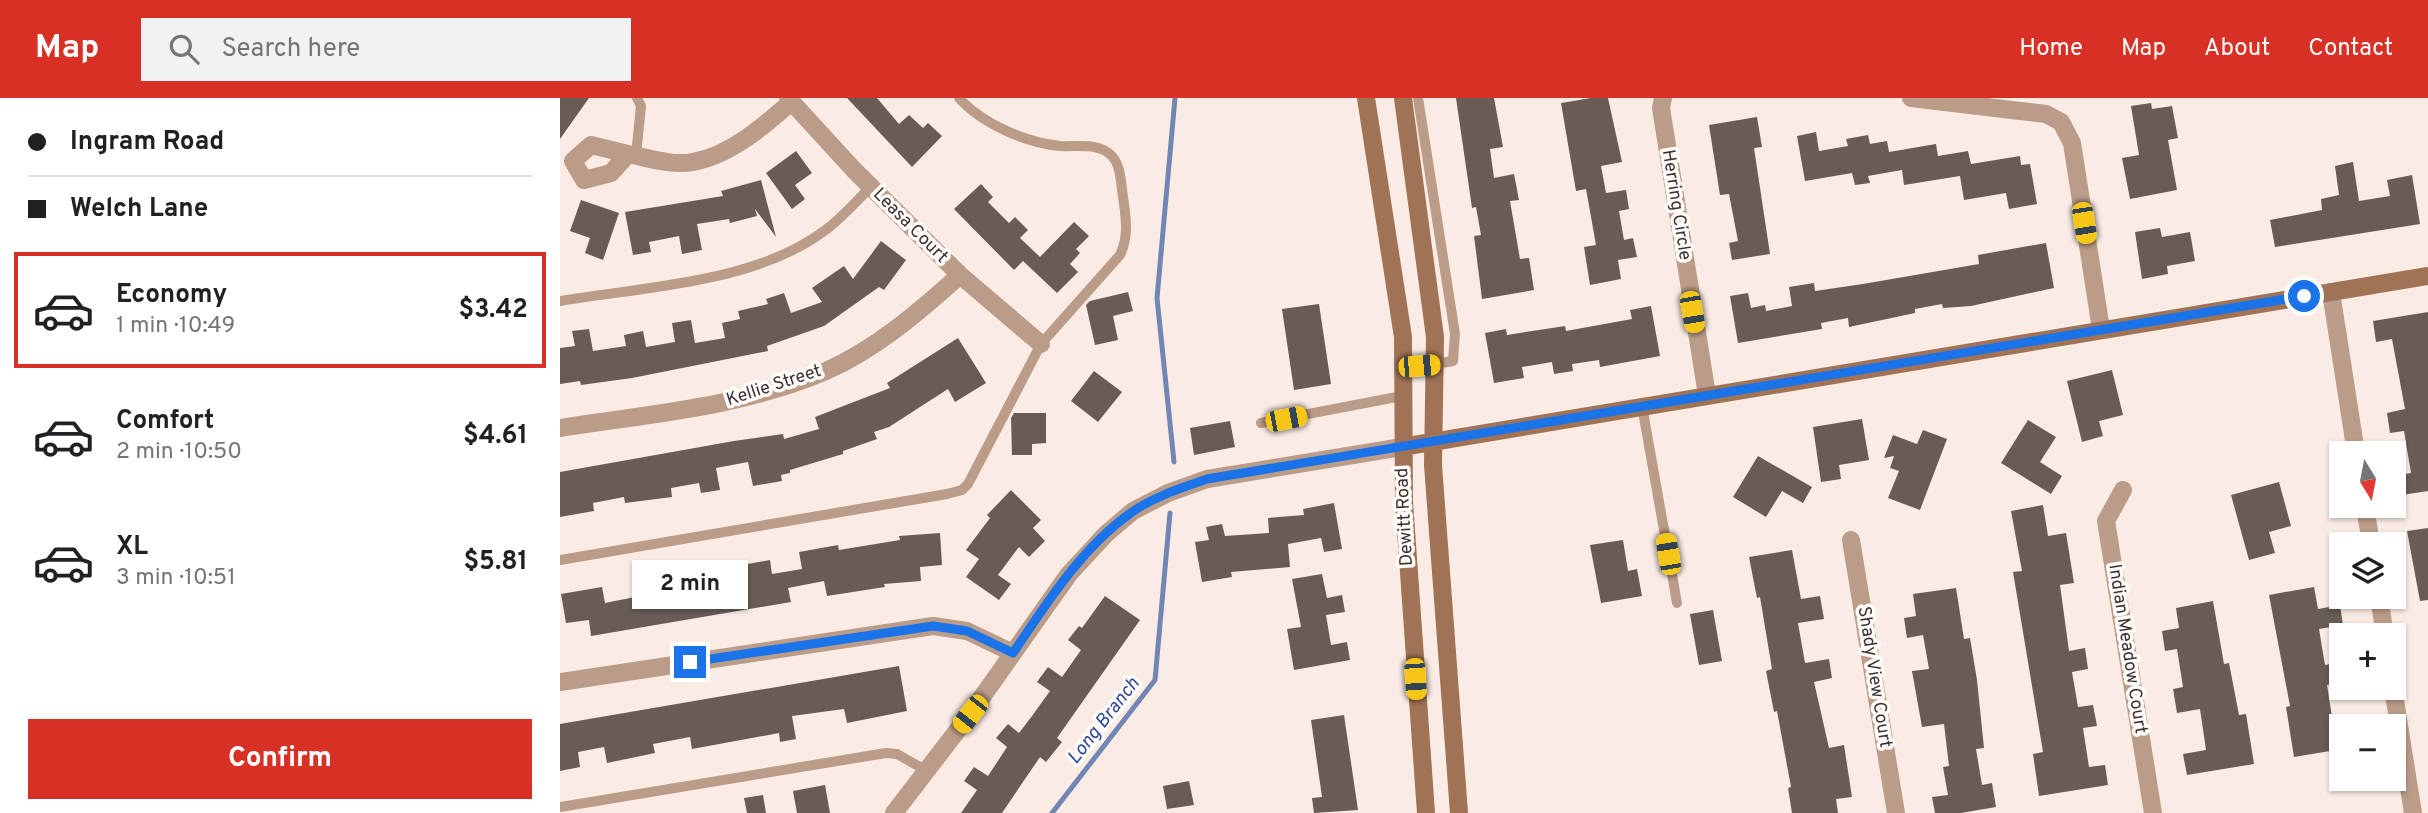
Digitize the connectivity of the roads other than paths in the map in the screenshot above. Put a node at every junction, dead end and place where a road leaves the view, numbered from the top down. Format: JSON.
{"nodes":[{"id":1,"x":637,"y":98,"type":"edge"},
{"id":2,"x":959,"y":98,"type":"edge"},
{"id":3,"x":1366,"y":98,"type":"edge"},
{"id":4,"x":1404,"y":98,"type":"edge"},
{"id":5,"x":1418,"y":98,"type":"edge"},
{"id":6,"x":1663,"y":98,"type":"edge"},
{"id":7,"x":1911,"y":98,"type":"edge"},
{"id":8,"x":790,"y":100,"type":"edge"},
{"id":9,"x":632,"y":155,"type":"joint"},
{"id":10,"x":871,"y":187,"type":"junction"},
{"id":11,"x":960,"y":275,"type":"junction"},
{"id":12,"x":2428,"y":276,"type":"edge"},
{"id":13,"x":2331,"y":292,"type":"junction"},
{"id":14,"x":560,"y":301,"type":"edge"},
{"id":15,"x":2101,"y":329,"type":"junction"},
{"id":16,"x":1041,"y":344,"type":"junction"},
{"id":17,"x":1435,"y":364,"type":"junction"},
{"id":18,"x":1403,"y":367,"type":"junction"},
{"id":19,"x":1707,"y":395,"type":"junction"},
{"id":20,"x":1402,"y":396,"type":"junction"},
{"id":21,"x":1642,"y":406,"type":"junction"},
{"id":22,"x":1261,"y":423,"type":"dead end"},
{"id":23,"x":560,"y":428,"type":"edge"},
{"id":24,"x":2355,"y":441,"type":"edge"},
{"id":25,"x":1435,"y":442,"type":"junction"},
{"id":26,"x":1402,"y":447,"type":"junction"},
{"id":27,"x":2123,"y":490,"type":"dead end"},
{"id":28,"x":1851,"y":540,"type":"dead end"},
{"id":29,"x":560,"y":560,"type":"edge"},
{"id":30,"x":1676,"y":603,"type":"dead end"},
{"id":31,"x":1013,"y":653,"type":"junction"},
{"id":32,"x":560,"y":682,"type":"edge"},
{"id":33,"x":2395,"y":700,"type":"edge"},
{"id":34,"x":927,"y":771,"type":"junction"},
{"id":35,"x":560,"y":807,"type":"edge"},
{"id":36,"x":894,"y":813,"type":"edge"},
{"id":37,"x":1426,"y":813,"type":"edge"},
{"id":38,"x":1459,"y":813,"type":"edge"},
{"id":39,"x":1896,"y":813,"type":"edge"},
{"id":40,"x":2152,"y":813,"type":"edge"},
{"id":41,"x":2413,"y":813,"type":"edge"}],
"edges":[{"from":1,"to":9,"type":"lane"},
{"from":2,"to":16,"type":"lane"},
{"from":3,"to":18,"type":"main road","name":"Dewitt Road"},
{"from":4,"to":17,"type":"main road","name":"Dewitt Road"},
{"from":5,"to":17,"type":"lane"},
{"from":6,"to":19,"type":"street","name":"Herring Circle"},
{"from":7,"to":15,"type":"street"},
{"from":8,"to":9,"type":"street"},
{"from":8,"to":10,"type":"street","name":"Leasa Court"},
{"from":10,"to":11,"type":"street","name":"Leasa Court"},
{"from":10,"to":14,"type":"lane"},
{"from":11,"to":16,"type":"street","name":"Leasa Court"},
{"from":11,"to":23,"type":"street","name":"Kellie Street"},
{"from":12,"to":13,"type":"main road"},
{"from":13,"to":15,"type":"main road"},
{"from":13,"to":24,"type":"street"},
{"from":15,"to":19,"type":"main road"},
{"from":16,"to":29,"type":"lane"},
{"from":17,"to":18,"type":"main road"},
{"from":17,"to":25,"type":"main road","name":"Dewitt Road"},
{"from":18,"to":20,"type":"main road","name":"Dewitt Road"},
{"from":19,"to":21,"type":"main road"},
{"from":20,"to":22,"type":"lane"},
{"from":20,"to":26,"type":"main road","name":"Dewitt Road"},
{"from":21,"to":25,"type":"main road"},
{"from":21,"to":30,"type":"lane"},
{"from":25,"to":26,"type":"main road"},
{"from":25,"to":38,"type":"main road","name":"Dewitt Road"},
{"from":26,"to":31,"type":"street"},
{"from":26,"to":37,"type":"main road","name":"Dewitt Road"},
{"from":27,"to":40,"type":"street","name":"Indian Meadow Court"},
{"from":28,"to":39,"type":"street","name":"Shady View Court"},
{"from":31,"to":32,"type":"street"},
{"from":31,"to":34,"type":"street"},
{"from":33,"to":41,"type":"street"},
{"from":34,"to":35,"type":"lane"},
{"from":34,"to":36,"type":"street"}]}
